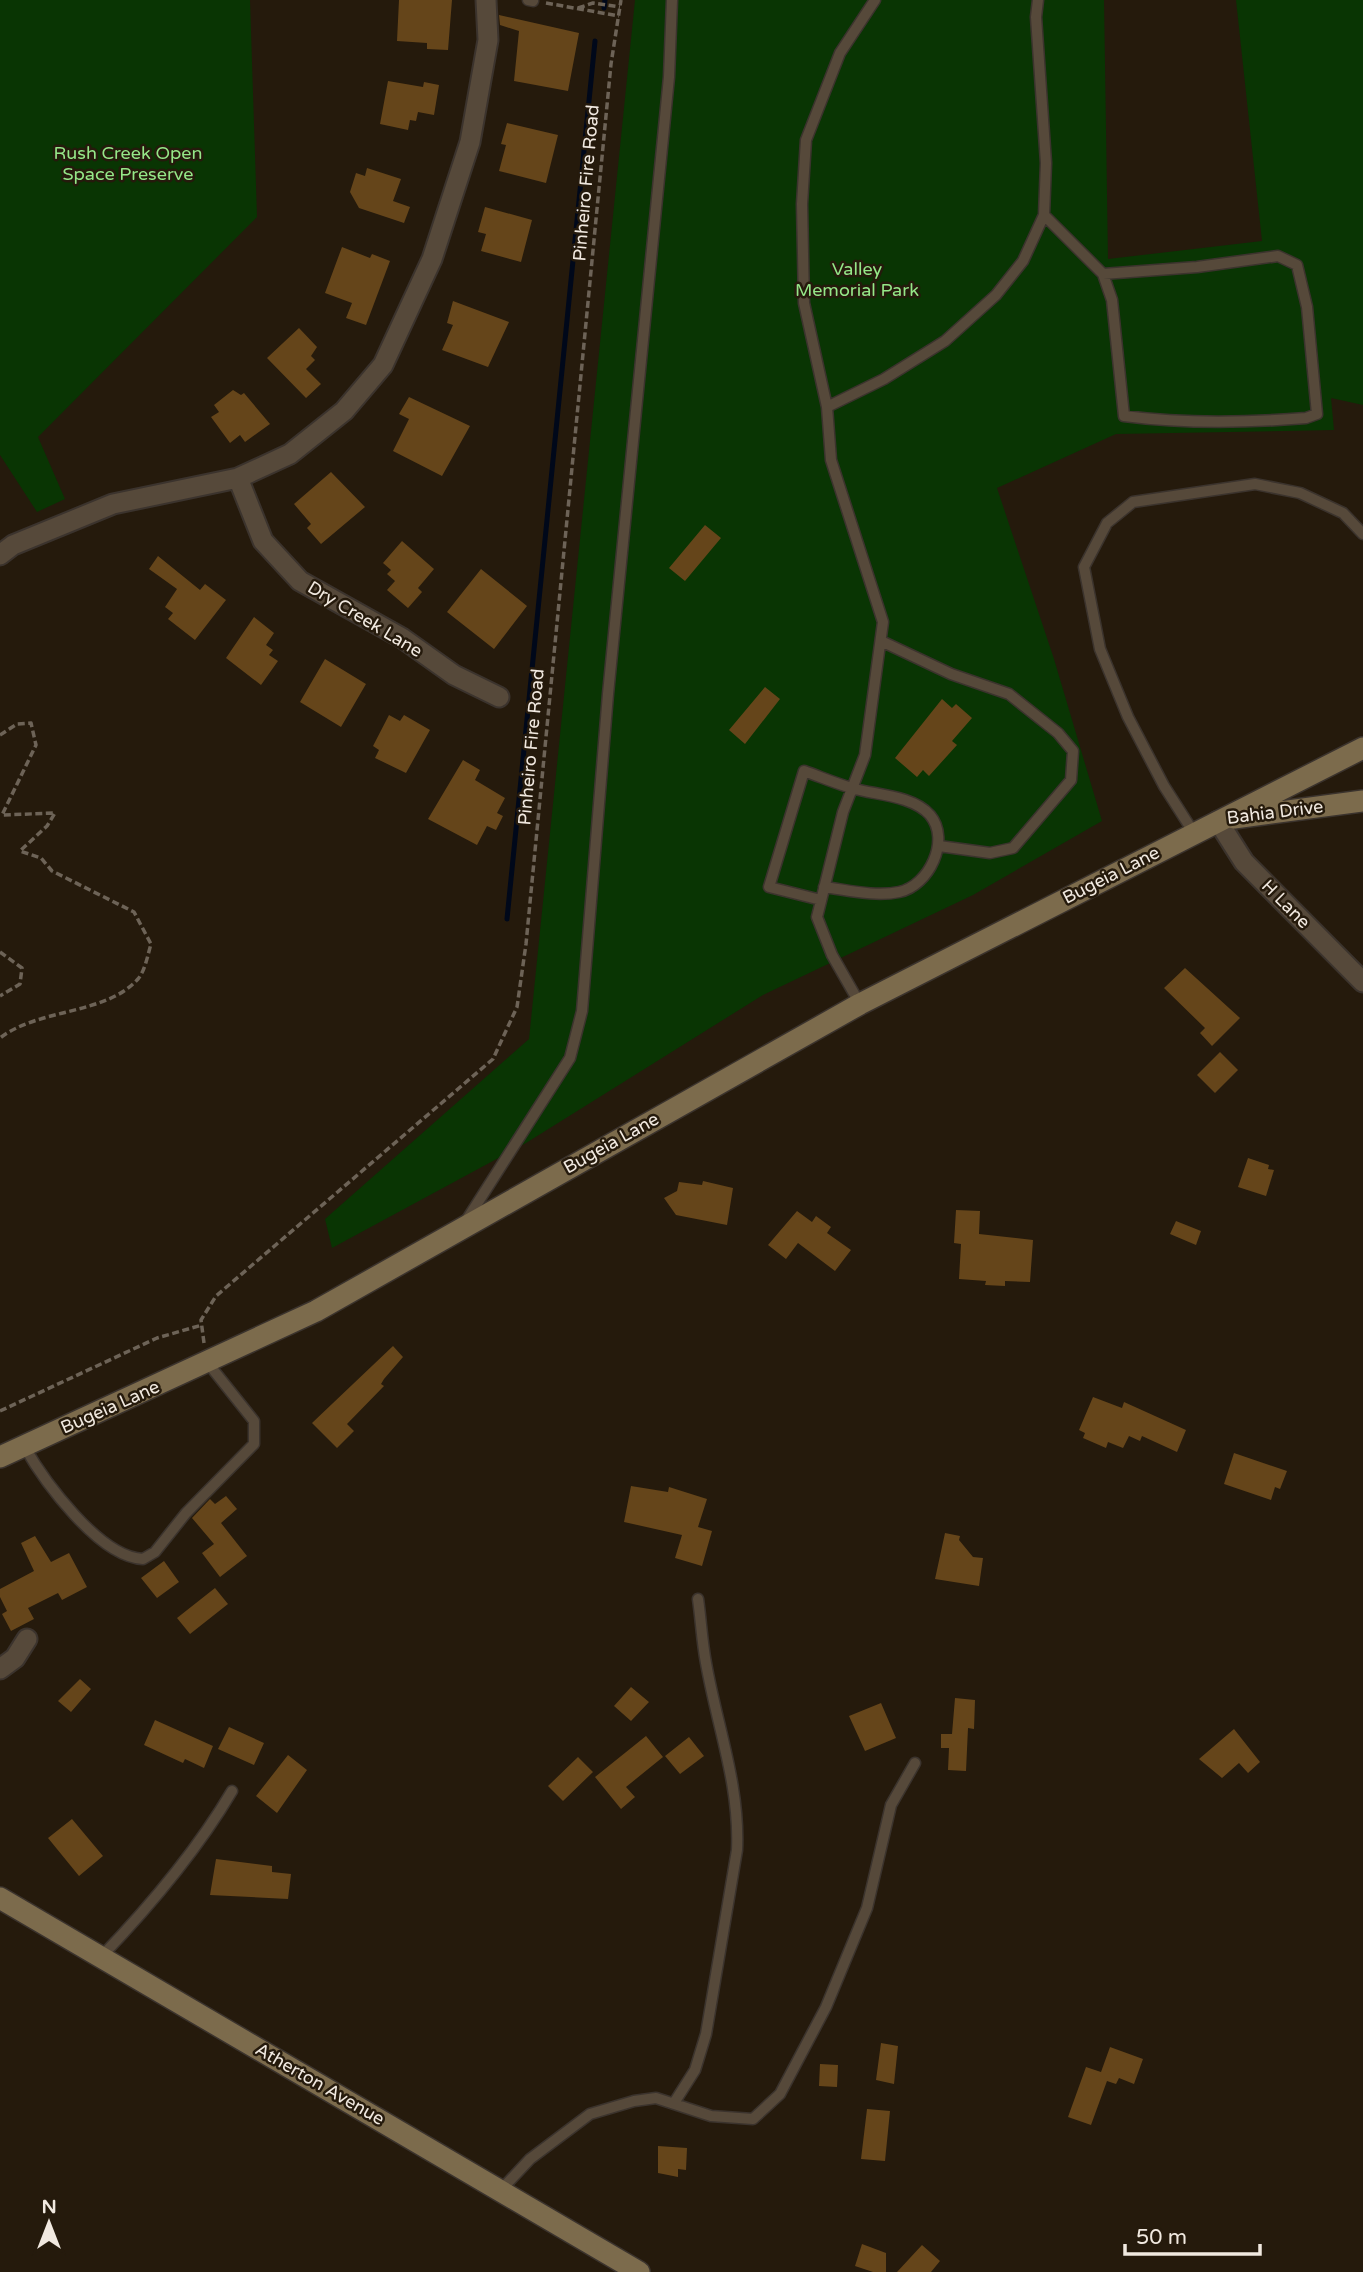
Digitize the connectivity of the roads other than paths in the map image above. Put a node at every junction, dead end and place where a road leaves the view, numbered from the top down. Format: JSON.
{"nodes":[{"id":1,"x":486,"y":0,"type":"edge"},
{"id":2,"x":672,"y":0,"type":"edge"},
{"id":3,"x":875,"y":0,"type":"edge"},
{"id":4,"x":1038,"y":0,"type":"edge"},
{"id":5,"x":1044,"y":215,"type":"junction"},
{"id":6,"x":1104,"y":274,"type":"junction"},
{"id":7,"x":827,"y":407,"type":"junction"},
{"id":8,"x":238,"y":478,"type":"junction"},
{"id":9,"x":1363,"y":534,"type":"edge"},
{"id":10,"x":0,"y":555,"type":"edge"},
{"id":11,"x":881,"y":641,"type":"junction"},
{"id":12,"x":499,"y":697,"type":"dead end"},
{"id":13,"x":1363,"y":748,"type":"edge"},
{"id":14,"x":852,"y":788,"type":"junction"},
{"id":15,"x":1363,"y":802,"type":"edge"},
{"id":16,"x":1218,"y":821,"type":"junction"},
{"id":17,"x":1194,"y":833,"type":"junction"},
{"id":18,"x":939,"y":846,"type":"junction"},
{"id":19,"x":824,"y":887,"type":"junction"},
{"id":20,"x":821,"y":900,"type":"junction"},
{"id":21,"x":1363,"y":982,"type":"edge"},
{"id":22,"x":860,"y":1004,"type":"junction"},
{"id":23,"x":463,"y":1228,"type":"junction"},
{"id":24,"x":207,"y":1363,"type":"junction"},
{"id":25,"x":24,"y":1446,"type":"junction"},
{"id":26,"x":0,"y":1457,"type":"edge"},
{"id":27,"x":698,"y":1599,"type":"dead end"},
{"id":28,"x":27,"y":1639,"type":"dead end"},
{"id":29,"x":0,"y":1669,"type":"edge"},
{"id":30,"x":915,"y":1763,"type":"dead end"},
{"id":31,"x":232,"y":1791,"type":"dead end"},
{"id":32,"x":0,"y":1898,"type":"edge"},
{"id":33,"x":101,"y":1957,"type":"junction"},
{"id":34,"x":674,"y":2103,"type":"junction"},
{"id":35,"x":501,"y":2190,"type":"junction"},
{"id":36,"x":639,"y":2272,"type":"edge"}],
"edges":[{"from":1,"to":8,"type":"street"},
{"from":2,"to":23,"type":"lane"},
{"from":3,"to":7,"type":"lane"},
{"from":4,"to":5,"type":"lane"},
{"from":5,"to":6,"type":"lane"},
{"from":5,"to":7,"type":"lane"},
{"from":6,"to":6,"type":"lane"},
{"from":7,"to":11,"type":"lane"},
{"from":8,"to":10,"type":"street"},
{"from":8,"to":12,"type":"street","name":"Dry Creek Lane"},
{"from":9,"to":17,"type":"lane"},
{"from":11,"to":14,"type":"lane"},
{"from":11,"to":18,"type":"lane"},
{"from":13,"to":16,"type":"street","name":"Bahia Drive"},
{"from":14,"to":18,"type":"lane"},
{"from":14,"to":19,"type":"lane"},
{"from":14,"to":20,"type":"lane"},
{"from":15,"to":16,"type":"street","name":"Bahia Drive"},
{"from":16,"to":17,"type":"street","name":"Bugeia Lane"},
{"from":16,"to":21,"type":"street","name":"H Lane"},
{"from":17,"to":22,"type":"street","name":"Bugeia Lane"},
{"from":18,"to":19,"type":"lane"},
{"from":19,"to":20,"type":"lane"},
{"from":20,"to":22,"type":"lane"},
{"from":22,"to":23,"type":"street","name":"Bugeia Lane"},
{"from":23,"to":24,"type":"street","name":"Bugeia Lane"},
{"from":24,"to":25,"type":"street","name":"Bugeia Lane"},
{"from":24,"to":25,"type":"lane"},
{"from":25,"to":26,"type":"street","name":"Bugeia Lane"},
{"from":27,"to":34,"type":"lane"},
{"from":28,"to":29,"type":"street"},
{"from":30,"to":34,"type":"lane"},
{"from":31,"to":33,"type":"lane"},
{"from":32,"to":33,"type":"street","name":"Atherton Avenue"},
{"from":33,"to":35,"type":"street","name":"Atherton Avenue"},
{"from":34,"to":35,"type":"lane"},
{"from":35,"to":36,"type":"street","name":"Atherton Avenue"}]}
